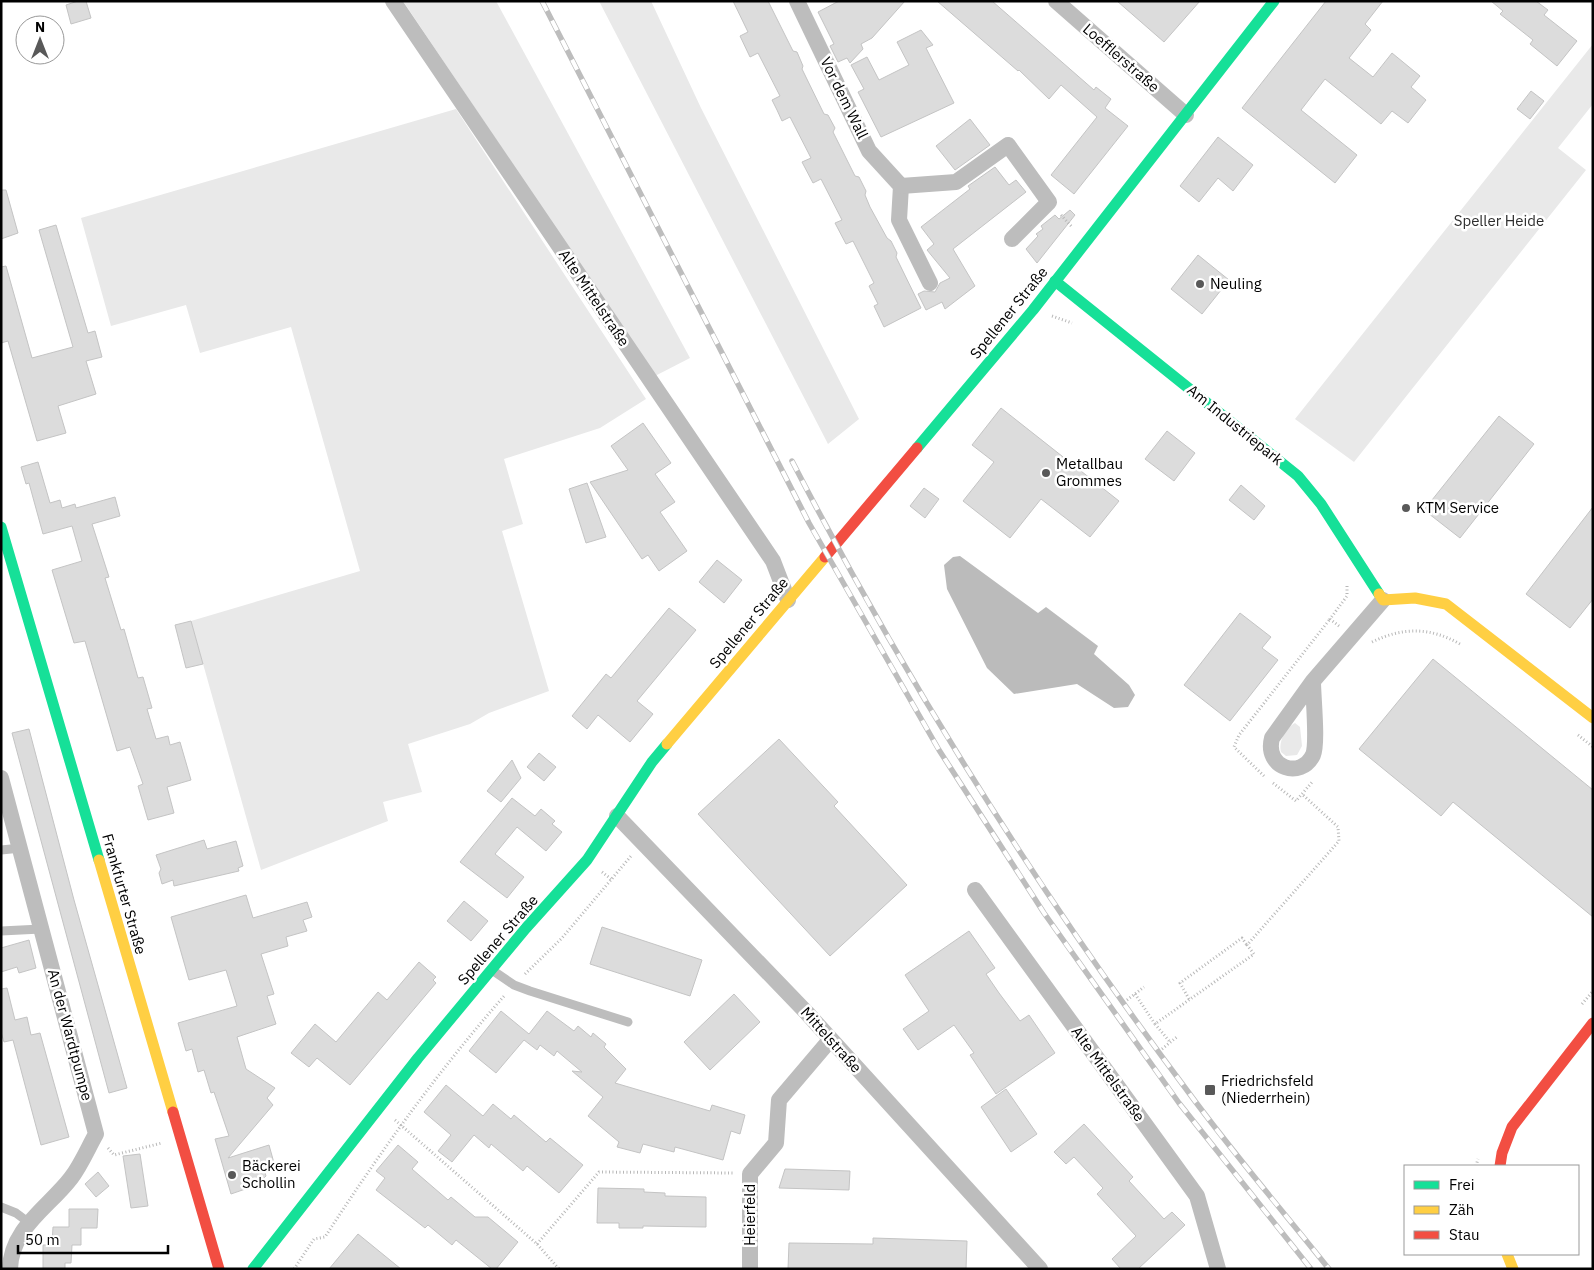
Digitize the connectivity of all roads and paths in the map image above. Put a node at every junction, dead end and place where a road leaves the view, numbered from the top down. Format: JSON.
{"nodes":[{"id":1,"x":393,"y":1,"type":"edge"},
{"id":2,"x":1056,"y":1,"type":"edge"},
{"id":3,"x":1274,"y":1,"type":"edge"},
{"id":4,"x":799,"y":2,"type":"edge"},
{"id":5,"x":1186,"y":115,"type":"junction"},
{"id":6,"x":901,"y":186,"type":"junction"},
{"id":7,"x":1049,"y":202,"type":"junction"},
{"id":8,"x":1012,"y":239,"type":"dead end"},
{"id":9,"x":1086,"y":242,"type":"junction"},
{"id":10,"x":1055,"y":281,"type":"junction"},
{"id":11,"x":930,"y":283,"type":"dead end"},
{"id":12,"x":1033,"y":310,"type":"junction"},
{"id":13,"x":1075,"y":324,"type":"dead end"},
{"id":14,"x":1,"y":527,"type":"edge"},
{"id":15,"x":1348,"y":579,"type":"dead end"},
{"id":16,"x":788,"y":600,"type":"junction"},
{"id":17,"x":1383,"y":600,"type":"junction"},
{"id":18,"x":1352,"y":636,"type":"junction"},
{"id":19,"x":1466,"y":647,"type":"dead end"},
{"id":20,"x":1313,"y":681,"type":"junction"},
{"id":21,"x":1593,"y":718,"type":"edge"},
{"id":22,"x":1570,"y":729,"type":"dead end"},
{"id":23,"x":1593,"y":747,"type":"edge"},
{"id":24,"x":1,"y":778,"type":"edge"},
{"id":25,"x":1303,"y":795,"type":"dead end"},
{"id":26,"x":616,"y":816,"type":"junction"},
{"id":27,"x":642,"y":842,"type":"junction"},
{"id":28,"x":21,"y":848,"type":"junction"},
{"id":29,"x":1,"y":850,"type":"edge"},
{"id":30,"x":975,"y":890,"type":"dead end"},
{"id":31,"x":41,"y":929,"type":"junction"},
{"id":32,"x":1,"y":931,"type":"edge"},
{"id":33,"x":1247,"y":945,"type":"junction"},
{"id":34,"x":492,"y":970,"type":"junction"},
{"id":35,"x":514,"y":985,"type":"junction"},
{"id":36,"x":1144,"y":987,"type":"dead end"},
{"id":37,"x":1135,"y":994,"type":"junction"},
{"id":38,"x":1189,"y":999,"type":"junction"},
{"id":39,"x":1126,"y":1000,"type":"dead end"},
{"id":40,"x":628,"y":1022,"type":"dead end"},
{"id":41,"x":1593,"y":1023,"type":"edge"},
{"id":42,"x":1155,"y":1024,"type":"junction"},
{"id":43,"x":1178,"y":1036,"type":"dead end"},
{"id":44,"x":830,"y":1040,"type":"junction"},
{"id":45,"x":1170,"y":1042,"type":"junction"},
{"id":46,"x":1162,"y":1049,"type":"dead end"},
{"id":47,"x":380,"y":1106,"type":"junction"},
{"id":48,"x":401,"y":1126,"type":"junction"},
{"id":49,"x":96,"y":1134,"type":"junction"},
{"id":50,"x":180,"y":1139,"type":"junction"},
{"id":51,"x":1500,"y":1165,"type":"edge"},
{"id":52,"x":750,"y":1174,"type":"junction"},
{"id":53,"x":1,"y":1207,"type":"edge"},
{"id":54,"x":28,"y":1222,"type":"junction"},
{"id":55,"x":537,"y":1244,"type":"junction"},
{"id":56,"x":1507,"y":1255,"type":"edge"},
{"id":57,"x":7,"y":1259,"type":"edge"},
{"id":58,"x":219,"y":1269,"type":"edge"},
{"id":59,"x":253,"y":1269,"type":"edge"},
{"id":60,"x":294,"y":1269,"type":"edge"},
{"id":61,"x":559,"y":1269,"type":"edge"},
{"id":62,"x":750,"y":1269,"type":"edge"},
{"id":63,"x":1040,"y":1269,"type":"edge"},
{"id":64,"x":1218,"y":1269,"type":"edge"},
{"id":65,"x":1514,"y":1269,"type":"edge"}],
"edges":[{"from":1,"to":16,"type":"street","name":"Alte Mittelstraße"},
{"from":2,"to":5,"type":"street","name":"Loefflerstraße"},
{"from":3,"to":5,"type":"street","name":"Spellener Straße"},
{"from":4,"to":6,"type":"street","name":"Vor dem Wall"},
{"from":5,"to":9,"type":"street","name":"Spellener Straße"},
{"from":6,"to":7,"type":"street"},
{"from":6,"to":11,"type":"street"},
{"from":7,"to":8,"type":"street"},
{"from":7,"to":9,"type":"path"},
{"from":9,"to":10,"type":"street","name":"Spellener Straße"},
{"from":10,"to":12,"type":"street","name":"Spellener Straße"},
{"from":10,"to":17,"type":"street","name":"Am Industriepark"},
{"from":12,"to":13,"type":"path"},
{"from":12,"to":16,"type":"street","name":"Spellener Straße"},
{"from":14,"to":50,"type":"street","name":"Frankfurter Straße"},
{"from":15,"to":18,"type":"path"},
{"from":16,"to":26,"type":"street","name":"Spellener Straße"},
{"from":17,"to":18,"type":"street"},
{"from":17,"to":21,"type":"street"},
{"from":18,"to":19,"type":"path"},
{"from":18,"to":20,"type":"street"},
{"from":20,"to":20,"type":"street"},
{"from":22,"to":23,"type":"path"},
{"from":24,"to":28,"type":"street","name":"An der Wardtpumpe"},
{"from":25,"to":33,"type":"path"},
{"from":26,"to":27,"type":"street","name":"Mittelstraße"},
{"from":26,"to":34,"type":"street","name":"Spellener Straße"},
{"from":27,"to":35,"type":"path"},
{"from":27,"to":44,"type":"street","name":"Mittelstraße"},
{"from":28,"to":29,"type":"lane"},
{"from":28,"to":31,"type":"street","name":"An der Wardtpumpe"},
{"from":30,"to":64,"type":"street","name":"Alte Mittelstraße"},
{"from":31,"to":32,"type":"lane"},
{"from":31,"to":49,"type":"street","name":"An der Wardtpumpe"},
{"from":33,"to":38,"type":"path"},
{"from":33,"to":38,"type":"path"},
{"from":34,"to":35,"type":"lane"},
{"from":34,"to":47,"type":"street","name":"Spellener Straße"},
{"from":35,"to":40,"type":"lane"},
{"from":35,"to":48,"type":"path"},
{"from":36,"to":37,"type":"path"},
{"from":37,"to":39,"type":"path"},
{"from":37,"to":42,"type":"path"},
{"from":38,"to":42,"type":"path"},
{"from":41,"to":51,"type":"street"},
{"from":42,"to":45,"type":"path"},
{"from":43,"to":45,"type":"path"},
{"from":44,"to":52,"type":"street","name":"Heierfeld"},
{"from":44,"to":63,"type":"street","name":"Mittelstraße"},
{"from":45,"to":46,"type":"path"},
{"from":47,"to":48,"type":"path"},
{"from":47,"to":59,"type":"street","name":"Spellener Straße"},
{"from":48,"to":55,"type":"path"},
{"from":48,"to":60,"type":"path"},
{"from":49,"to":50,"type":"path"},
{"from":49,"to":54,"type":"street"},
{"from":50,"to":58,"type":"street","name":"Frankfurter Straße"},
{"from":52,"to":55,"type":"path"},
{"from":52,"to":62,"type":"street","name":"Heierfeld"},
{"from":53,"to":54,"type":"lane"},
{"from":54,"to":57,"type":"street"},
{"from":55,"to":61,"type":"path"},
{"from":56,"to":65,"type":"street"}]}
